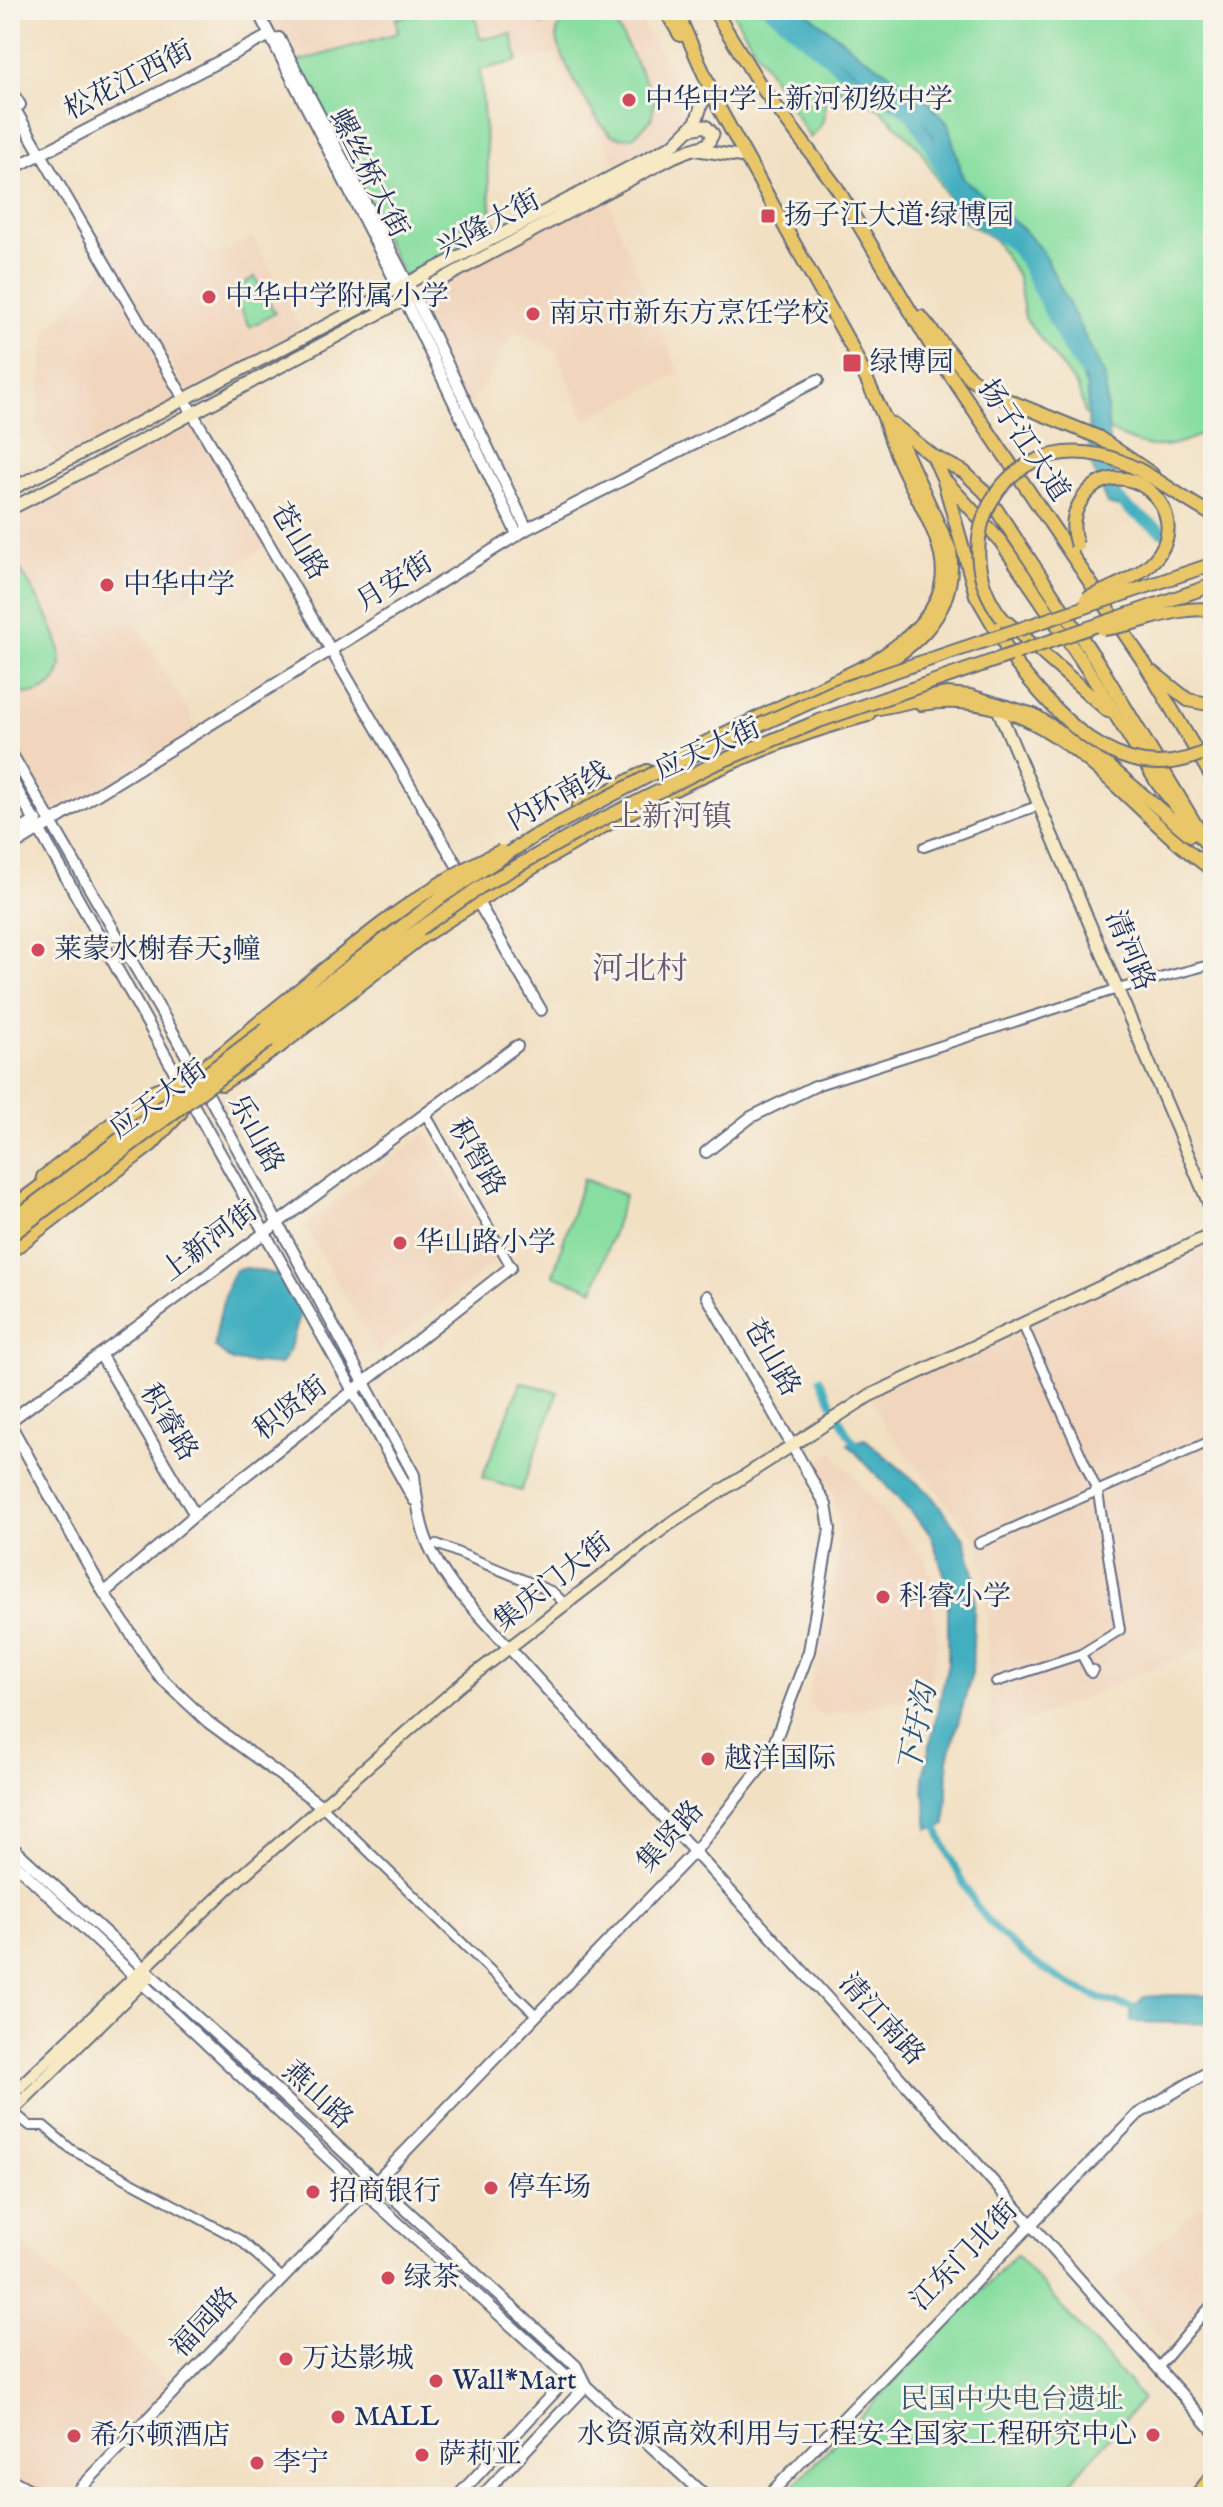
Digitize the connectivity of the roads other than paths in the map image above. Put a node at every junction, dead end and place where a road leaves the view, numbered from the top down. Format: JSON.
{"nodes":[{"id":1,"x":257,"y":10,"type":"edge"},
{"id":2,"x":264,"y":10,"type":"edge"},
{"id":3,"x":665,"y":10,"type":"edge"},
{"id":4,"x":676,"y":10,"type":"edge"},
{"id":5,"x":714,"y":10,"type":"edge"},
{"id":6,"x":270,"y":35,"type":"junction"},
{"id":7,"x":701,"y":70,"type":"junction"},
{"id":8,"x":708,"y":85,"type":"junction"},
{"id":9,"x":10,"y":89,"type":"edge"},
{"id":10,"x":10,"y":101,"type":"edge"},
{"id":11,"x":690,"y":129,"type":"junction"},
{"id":12,"x":692,"y":149,"type":"junction"},
{"id":13,"x":44,"y":152,"type":"junction"},
{"id":14,"x":744,"y":157,"type":"junction"},
{"id":15,"x":10,"y":170,"type":"edge"},
{"id":16,"x":405,"y":290,"type":"junction"},
{"id":17,"x":900,"y":294,"type":"junction"},
{"id":18,"x":818,"y":380,"type":"dead end"},
{"id":19,"x":190,"y":399,"type":"junction"},
{"id":20,"x":198,"y":413,"type":"junction"},
{"id":21,"x":884,"y":417,"type":"junction"},
{"id":22,"x":933,"y":456,"type":"junction"},
{"id":23,"x":943,"y":478,"type":"junction"},
{"id":24,"x":1163,"y":484,"type":"junction"},
{"id":25,"x":10,"y":490,"type":"edge"},
{"id":26,"x":10,"y":509,"type":"edge"},
{"id":27,"x":1213,"y":515,"type":"edge"},
{"id":28,"x":522,"y":532,"type":"junction"},
{"id":29,"x":1213,"y":564,"type":"edge"},
{"id":30,"x":1081,"y":568,"type":"junction"},
{"id":31,"x":1213,"y":585,"type":"edge"},
{"id":32,"x":1213,"y":610,"type":"edge"},
{"id":33,"x":1041,"y":621,"type":"junction"},
{"id":34,"x":1088,"y":630,"type":"junction"},
{"id":35,"x":336,"y":648,"type":"junction"},
{"id":36,"x":1145,"y":664,"type":"junction"},
{"id":37,"x":833,"y":692,"type":"junction"},
{"id":38,"x":1213,"y":705,"type":"edge"},
{"id":39,"x":1001,"y":707,"type":"junction"},
{"id":40,"x":819,"y":721,"type":"junction"},
{"id":41,"x":1121,"y":725,"type":"junction"},
{"id":42,"x":1213,"y":748,"type":"edge"},
{"id":43,"x":10,"y":751,"type":"edge"},
{"id":44,"x":10,"y":777,"type":"edge"},
{"id":45,"x":1213,"y":779,"type":"edge"},
{"id":46,"x":1040,"y":805,"type":"junction"},
{"id":47,"x":48,"y":819,"type":"junction"},
{"id":48,"x":36,"y":826,"type":"junction"},
{"id":49,"x":10,"y":836,"type":"edge"},
{"id":50,"x":533,"y":837,"type":"junction"},
{"id":51,"x":924,"y":847,"type":"dead end"},
{"id":52,"x":10,"y":848,"type":"edge"},
{"id":53,"x":1212,"y":852,"type":"edge"},
{"id":54,"x":544,"y":853,"type":"junction"},
{"id":55,"x":1213,"y":870,"type":"edge"},
{"id":56,"x":466,"y":874,"type":"junction"},
{"id":57,"x":481,"y":899,"type":"junction"},
{"id":58,"x":1213,"y":964,"type":"edge"},
{"id":59,"x":1119,"y":990,"type":"junction"},
{"id":60,"x":541,"y":1010,"type":"dead end"},
{"id":61,"x":517,"y":1046,"type":"dead end"},
{"id":62,"x":217,"y":1058,"type":"junction"},
{"id":63,"x":196,"y":1072,"type":"junction"},
{"id":64,"x":181,"y":1081,"type":"junction"},
{"id":65,"x":222,"y":1084,"type":"junction"},
{"id":66,"x":815,"y":1086,"type":"joint"},
{"id":67,"x":207,"y":1095,"type":"junction"},
{"id":68,"x":187,"y":1109,"type":"junction"},
{"id":69,"x":425,"y":1113,"type":"junction"},
{"id":70,"x":706,"y":1152,"type":"dead end"},
{"id":71,"x":10,"y":1203,"type":"edge"},
{"id":72,"x":10,"y":1209,"type":"edge"},
{"id":73,"x":1213,"y":1213,"type":"edge"},
{"id":74,"x":10,"y":1219,"type":"edge"},
{"id":75,"x":276,"y":1222,"type":"junction"},
{"id":76,"x":264,"y":1232,"type":"junction"},
{"id":77,"x":1213,"y":1234,"type":"edge"},
{"id":78,"x":10,"y":1239,"type":"edge"},
{"id":79,"x":10,"y":1252,"type":"edge"},
{"id":80,"x":511,"y":1267,"type":"joint"},
{"id":81,"x":707,"y":1296,"type":"dead end"},
{"id":82,"x":1022,"y":1323,"type":"junction"},
{"id":83,"x":100,"y":1354,"type":"junction"},
{"id":84,"x":363,"y":1382,"type":"junction"},
{"id":85,"x":352,"y":1391,"type":"junction"},
{"id":86,"x":10,"y":1422,"type":"edge"},
{"id":87,"x":1213,"y":1440,"type":"edge"},
{"id":88,"x":793,"y":1444,"type":"junction"},
{"id":89,"x":1098,"y":1493,"type":"junction"},
{"id":90,"x":417,"y":1505,"type":"junction"},
{"id":91,"x":195,"y":1515,"type":"junction"},
{"id":92,"x":979,"y":1543,"type":"dead end"},
{"id":93,"x":437,"y":1544,"type":"dead end"},
{"id":94,"x":104,"y":1593,"type":"junction"},
{"id":95,"x":564,"y":1603,"type":"junction"},
{"id":96,"x":509,"y":1647,"type":"junction"},
{"id":97,"x":1081,"y":1654,"type":"junction"},
{"id":98,"x":1094,"y":1670,"type":"dead end"},
{"id":99,"x":996,"y":1682,"type":"dead end"},
{"id":100,"x":323,"y":1807,"type":"junction"},
{"id":101,"x":10,"y":1845,"type":"edge"},
{"id":102,"x":696,"y":1850,"type":"junction"},
{"id":103,"x":10,"y":1859,"type":"edge"},
{"id":104,"x":142,"y":1976,"type":"junction"},
{"id":105,"x":535,"y":2014,"type":"junction"},
{"id":106,"x":1213,"y":2069,"type":"edge"},
{"id":107,"x":10,"y":2096,"type":"edge"},
{"id":108,"x":11,"y":2111,"type":"edge"},
{"id":109,"x":374,"y":2181,"type":"junction"},
{"id":110,"x":364,"y":2192,"type":"junction"},
{"id":111,"x":1030,"y":2223,"type":"junction"},
{"id":112,"x":420,"y":2224,"type":"junction"},
{"id":113,"x":411,"y":2235,"type":"junction"},
{"id":114,"x":281,"y":2277,"type":"junction"},
{"id":115,"x":1213,"y":2303,"type":"edge"},
{"id":116,"x":576,"y":2366,"type":"junction"},
{"id":117,"x":1158,"y":2368,"type":"junction"},
{"id":118,"x":569,"y":2378,"type":"junction"},
{"id":119,"x":586,"y":2386,"type":"junction"},
{"id":120,"x":1213,"y":2430,"type":"edge"},
{"id":121,"x":1213,"y":2475,"type":"edge"},
{"id":122,"x":10,"y":2479,"type":"edge"},
{"id":123,"x":43,"y":2497,"type":"edge"},
{"id":124,"x":72,"y":2497,"type":"edge"},
{"id":125,"x":457,"y":2497,"type":"edge"},
{"id":126,"x":481,"y":2497,"type":"edge"},
{"id":127,"x":706,"y":2497,"type":"edge"},
{"id":128,"x":767,"y":2497,"type":"edge"},
{"id":129,"x":1195,"y":2497,"type":"edge"}],
"edges":[{"from":1,"to":6,"type":"street","name":"螺丝桥大街"},
{"from":2,"to":16,"type":"street","name":"螺丝桥大街"},
{"from":3,"to":7,"type":"main road"},
{"from":4,"to":7,"type":"main road"},
{"from":5,"to":17,"type":"main road","name":"扬子江大道"},
{"from":6,"to":13,"type":"street","name":"松花江西街"},
{"from":6,"to":16,"type":"street","name":"螺丝桥大街"},
{"from":7,"to":8,"type":"main road"},
{"from":8,"to":11,"type":"main road"},
{"from":8,"to":14,"type":"main road"},
{"from":9,"to":13,"type":"street","name":"苍山路"},
{"from":10,"to":13,"type":"street","name":"苍山路"},
{"from":11,"to":12,"type":"main road"},
{"from":11,"to":16,"type":"main road","name":"兴隆大街"},
{"from":12,"to":14,"type":"main road"},
{"from":12,"to":16,"type":"main road","name":"兴隆大街"},
{"from":13,"to":15,"type":"street","name":"松花江西街"},
{"from":13,"to":19,"type":"street","name":"苍山路"},
{"from":14,"to":21,"type":"main road"},
{"from":16,"to":19,"type":"main road","name":"兴隆大街"},
{"from":16,"to":20,"type":"main road","name":"兴隆大街"},
{"from":16,"to":28,"type":"street","name":"螺丝桥大街"},
{"from":17,"to":24,"type":"main road","bridge":true},
{"from":17,"to":30,"type":"main road","name":"扬子江大道"},
{"from":18,"to":28,"type":"street","name":"月安街"},
{"from":19,"to":20,"type":"street","name":"苍山路"},
{"from":19,"to":25,"type":"main road","name":"兴隆大街"},
{"from":20,"to":26,"type":"main road","name":"兴隆大街"},
{"from":20,"to":35,"type":"street","name":"苍山路"},
{"from":21,"to":22,"type":"main road"},
{"from":21,"to":37,"type":"main road","bridge":true},
{"from":21,"to":56,"type":"main road","name":"应天大街"},
{"from":22,"to":23,"type":"main road"},
{"from":22,"to":53,"type":"main road"},
{"from":23,"to":41,"type":"main road"},
{"from":23,"to":42,"type":"main road","bridge":true},
{"from":24,"to":27,"type":"main road","bridge":true},
{"from":24,"to":41,"type":"main road","bridge":true},
{"from":28,"to":35,"type":"street","name":"月安街"},
{"from":29,"to":33,"type":"main road","name":"内环南线","bridge":true},
{"from":30,"to":33,"type":"main road","bridge":true},
{"from":30,"to":36,"type":"main road","name":"扬子江大道"},
{"from":31,"to":34,"type":"main road","name":"内环南线","bridge":true},
{"from":32,"to":34,"type":"main road","bridge":true},
{"from":33,"to":37,"type":"main road","name":"内环南线","bridge":true},
{"from":34,"to":40,"type":"main road","name":"内环南线","bridge":true},
{"from":35,"to":47,"type":"street","name":"月安街"},
{"from":35,"to":56,"type":"street","name":"苍山路"},
{"from":36,"to":38,"type":"main road"},
{"from":36,"to":45,"type":"main road","name":"扬子江大道"},
{"from":37,"to":50,"type":"main road","name":"内环南线","bridge":true},
{"from":39,"to":40,"type":"main road","bridge":true},
{"from":39,"to":46,"type":"main road","name":"清河路"},
{"from":39,"to":53,"type":"main road"},
{"from":39,"to":55,"type":"main road","name":"应天大街"},
{"from":39,"to":57,"type":"main road","name":"应天大街"},
{"from":40,"to":54,"type":"main road","name":"内环南线","bridge":true},
{"from":41,"to":53,"type":"main road"},
{"from":43,"to":47,"type":"street","name":"乐山路"},
{"from":44,"to":48,"type":"street","name":"乐山路"},
{"from":46,"to":51,"type":"street"},
{"from":46,"to":59,"type":"main road","name":"清河路"},
{"from":47,"to":48,"type":"street","name":"月安街"},
{"from":47,"to":63,"type":"street","name":"乐山路"},
{"from":48,"to":49,"type":"street"},
{"from":48,"to":52,"type":"street","name":"月安街"},
{"from":48,"to":64,"type":"street","name":"乐山路"},
{"from":50,"to":62,"type":"main road","bridge":true},
{"from":50,"to":74,"type":"main road","name":"内环南线","bridge":true},
{"from":54,"to":65,"type":"main road","bridge":true},
{"from":54,"to":78,"type":"main road","name":"内环南线","bridge":true},
{"from":56,"to":57,"type":"street","name":"苍山路"},
{"from":56,"to":62,"type":"main road","name":"应天大街"},
{"from":57,"to":60,"type":"street","name":"苍山路"},
{"from":57,"to":65,"type":"main road","name":"应天大街"},
{"from":58,"to":59,"type":"street"},
{"from":59,"to":66,"type":"street"},
{"from":59,"to":73,"type":"main road","name":"清河路"},
{"from":61,"to":69,"type":"street","name":"上新河街"},
{"from":62,"to":63,"type":"main road","name":"应天大街"},
{"from":63,"to":64,"type":"main road","name":"应天大街"},
{"from":63,"to":67,"type":"street","name":"乐山路"},
{"from":64,"to":68,"type":"street","name":"乐山路"},
{"from":64,"to":71,"type":"main road","name":"应天大街"},
{"from":64,"to":72,"type":"main road"},
{"from":64,"to":74,"type":"main road","name":"应天大街"},
{"from":65,"to":67,"type":"main road","name":"应天大街"},
{"from":66,"to":70,"type":"street"},
{"from":67,"to":68,"type":"main road","name":"应天大街"},
{"from":67,"to":75,"type":"street","name":"乐山路"},
{"from":68,"to":76,"type":"street","name":"乐山路"},
{"from":68,"to":78,"type":"main road","name":"应天大街"},
{"from":68,"to":79,"type":"main road"},
{"from":69,"to":75,"type":"street","name":"上新河街"},
{"from":69,"to":80,"type":"street","name":"积智路"},
{"from":75,"to":76,"type":"street","name":"上新河街"},
{"from":75,"to":84,"type":"street","name":"乐山路"},
{"from":76,"to":83,"type":"street","name":"上新河街"},
{"from":76,"to":85,"type":"street","name":"乐山路"},
{"from":77,"to":82,"type":"main road","name":"集庆门大街"},
{"from":80,"to":84,"type":"street","name":"积贤街"},
{"from":81,"to":88,"type":"street","name":"苍山路"},
{"from":82,"to":88,"type":"main road","name":"集庆门大街"},
{"from":82,"to":89,"type":"street"},
{"from":83,"to":86,"type":"street","name":"上新河街"},
{"from":83,"to":91,"type":"street","name":"积睿路"},
{"from":84,"to":85,"type":"street","name":"积贤街"},
{"from":84,"to":90,"type":"street","name":"乐山路"},
{"from":85,"to":90,"type":"street","name":"乐山路"},
{"from":85,"to":91,"type":"street","name":"积贤街"},
{"from":86,"to":94,"type":"street"},
{"from":87,"to":89,"type":"street"},
{"from":88,"to":95,"type":"main road","name":"集庆门大街"},
{"from":88,"to":102,"type":"street","name":"集贤路"},
{"from":89,"to":92,"type":"street"},
{"from":89,"to":97,"type":"street"},
{"from":90,"to":96,"type":"street","name":"乐山路"},
{"from":91,"to":94,"type":"street","name":"积贤街"},
{"from":93,"to":95,"type":"street"},
{"from":94,"to":100,"type":"street"},
{"from":95,"to":96,"type":"main road","name":"集庆门大街"},
{"from":96,"to":100,"type":"main road","name":"集庆门大街"},
{"from":96,"to":102,"type":"street","name":"清江南路"},
{"from":97,"to":98,"type":"street"},
{"from":97,"to":99,"type":"street"},
{"from":100,"to":104,"type":"main road","name":"集庆门大街"},
{"from":100,"to":105,"type":"street"},
{"from":101,"to":104,"type":"street","name":"燕山路"},
{"from":102,"to":105,"type":"street","name":"集贤路"},
{"from":102,"to":111,"type":"street","name":"清江南路"},
{"from":103,"to":104,"type":"street","name":"燕山路"},
{"from":104,"to":107,"type":"main road","name":"集庆门大街"},
{"from":104,"to":108,"type":"main road","name":"集庆门大街"},
{"from":104,"to":109,"type":"street","name":"燕山路"},
{"from":104,"to":110,"type":"street","name":"燕山路"},
{"from":105,"to":109,"type":"street","name":"集贤路"},
{"from":106,"to":111,"type":"street","name":"江东门北街"},
{"from":108,"to":114,"type":"street"},
{"from":109,"to":110,"type":"street","name":"福园路"},
{"from":109,"to":112,"type":"street","name":"燕山路"},
{"from":110,"to":113,"type":"street","name":"燕山路"},
{"from":110,"to":114,"type":"street","name":"福园路"},
{"from":111,"to":117,"type":"street","name":"清江南路"},
{"from":111,"to":128,"type":"street","name":"江东门北街"},
{"from":112,"to":113,"type":"street"},
{"from":112,"to":116,"type":"street","name":"燕山路"},
{"from":113,"to":118,"type":"street","name":"燕山路"},
{"from":114,"to":124,"type":"street","name":"福园路"},
{"from":115,"to":117,"type":"street"},
{"from":116,"to":118,"type":"street"},
{"from":116,"to":119,"type":"street","name":"燕山路"},
{"from":117,"to":120,"type":"street","name":"清江南路"},
{"from":118,"to":119,"type":"street","name":"燕山路"},
{"from":118,"to":125,"type":"street"},
{"from":119,"to":126,"type":"street"},
{"from":119,"to":127,"type":"street","name":"燕山路"},
{"from":121,"to":129,"type":"main road"},
{"from":122,"to":123,"type":"street"}]}
